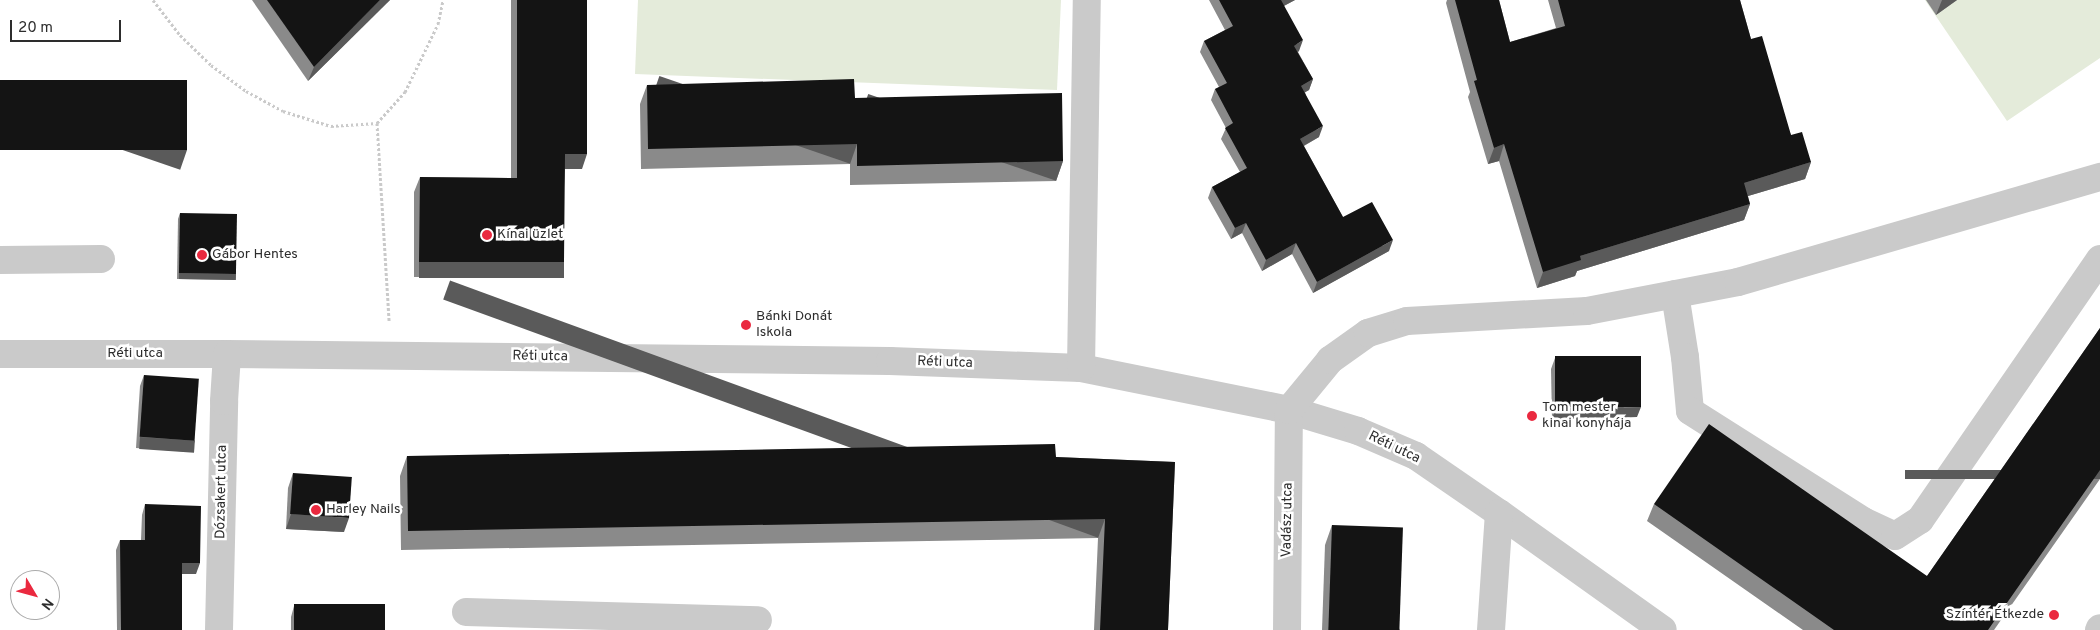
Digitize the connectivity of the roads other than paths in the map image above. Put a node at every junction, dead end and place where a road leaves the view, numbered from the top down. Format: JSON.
{"nodes":[{"id":1,"x":1087,"y":0,"type":"edge"},
{"id":2,"x":2100,"y":177,"type":"edge"},
{"id":3,"x":101,"y":259,"type":"dead end"},
{"id":4,"x":2100,"y":259,"type":"edge"},
{"id":5,"x":0,"y":260,"type":"edge"},
{"id":6,"x":1675,"y":294,"type":"junction"},
{"id":7,"x":0,"y":354,"type":"edge"},
{"id":8,"x":227,"y":354,"type":"junction"},
{"id":9,"x":1081,"y":368,"type":"junction"},
{"id":10,"x":1289,"y":410,"type":"junction"},
{"id":11,"x":1499,"y":512,"type":"junction"},
{"id":12,"x":466,"y":612,"type":"dead end"},
{"id":13,"x":758,"y":620,"type":"dead end"},
{"id":14,"x":612,"y":623,"type":"edge"},
{"id":15,"x":219,"y":630,"type":"edge"},
{"id":16,"x":1287,"y":630,"type":"edge"},
{"id":17,"x":1491,"y":630,"type":"edge"},
{"id":18,"x":1663,"y":630,"type":"edge"}],
"edges":[{"from":1,"to":9,"type":"street"},
{"from":2,"to":6,"type":"street"},
{"from":3,"to":5,"type":"street"},
{"from":4,"to":6,"type":"street"},
{"from":6,"to":10,"type":"street"},
{"from":7,"to":8,"type":"street","name":"Réti utca"},
{"from":8,"to":9,"type":"street","name":"Réti utca"},
{"from":8,"to":15,"type":"street","name":"Dózsakert utca"},
{"from":9,"to":10,"type":"street","name":"Réti utca"},
{"from":10,"to":11,"type":"street","name":"Réti utca"},
{"from":10,"to":16,"type":"street","name":"Vadász utca"},
{"from":11,"to":17,"type":"street"},
{"from":11,"to":18,"type":"street","name":"Réti utca"},
{"from":12,"to":14,"type":"street"},
{"from":13,"to":14,"type":"street"}]}
